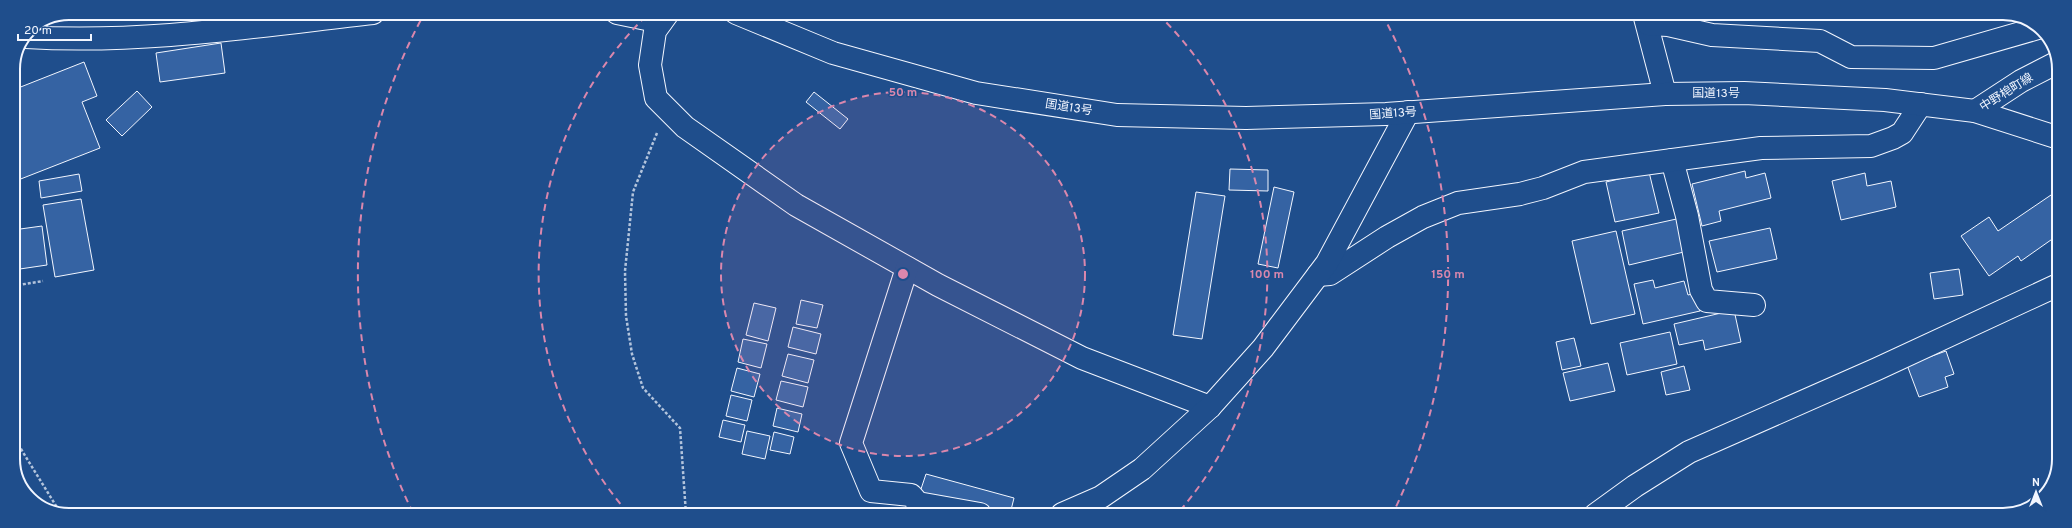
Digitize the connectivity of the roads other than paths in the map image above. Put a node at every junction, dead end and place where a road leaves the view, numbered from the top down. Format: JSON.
{"nodes":[{"id":1,"x":315,"y":20,"type":"edge"},
{"id":2,"x":663,"y":20,"type":"edge"},
{"id":3,"x":753,"y":20,"type":"edge"},
{"id":4,"x":1646,"y":20,"type":"edge"},
{"id":5,"x":1650,"y":20,"type":"edge"},
{"id":6,"x":2032,"y":30,"type":"edge"},
{"id":7,"x":32,"y":37,"type":"edge"},
{"id":8,"x":2052,"y":65,"type":"edge"},
{"id":9,"x":1664,"y":94,"type":"junction"},
{"id":10,"x":1921,"y":104,"type":"junction"},
{"id":11,"x":1975,"y":111,"type":"junction"},
{"id":12,"x":1408,"y":112,"type":"junction"},
{"id":13,"x":2052,"y":136,"type":"edge"},
{"id":14,"x":1672,"y":160,"type":"junction"},
{"id":15,"x":907,"y":268,"type":"junction"},
{"id":16,"x":1318,"y":275,"type":"junction"},
{"id":17,"x":2052,"y":288,"type":"edge"},
{"id":18,"x":1754,"y":306,"type":"dead end"},
{"id":19,"x":1210,"y":407,"type":"junction"},
{"id":20,"x":946,"y":508,"type":"edge"},
{"id":21,"x":1076,"y":508,"type":"edge"},
{"id":22,"x":1605,"y":508,"type":"edge"}],
"edges":[{"from":1,"to":7,"type":"main road"},
{"from":2,"to":15,"type":"main road"},
{"from":3,"to":12,"type":"main road","name":"国道13号"},
{"from":4,"to":9,"type":"main road"},
{"from":5,"to":6,"type":"main road"},
{"from":8,"to":11,"type":"main road","name":"中野梍町線"},
{"from":9,"to":10,"type":"main road","name":"国道13号"},
{"from":9,"to":12,"type":"main road","name":"国道13号"},
{"from":10,"to":11,"type":"main road","name":"国道13号"},
{"from":10,"to":14,"type":"main road"},
{"from":11,"to":13,"type":"main road","name":"国道13号"},
{"from":12,"to":16,"type":"main road"},
{"from":14,"to":16,"type":"main road"},
{"from":14,"to":18,"type":"main road"},
{"from":15,"to":19,"type":"main road"},
{"from":15,"to":20,"type":"main road"},
{"from":16,"to":19,"type":"main road"},
{"from":17,"to":22,"type":"main road"},
{"from":19,"to":21,"type":"main road"}]}
